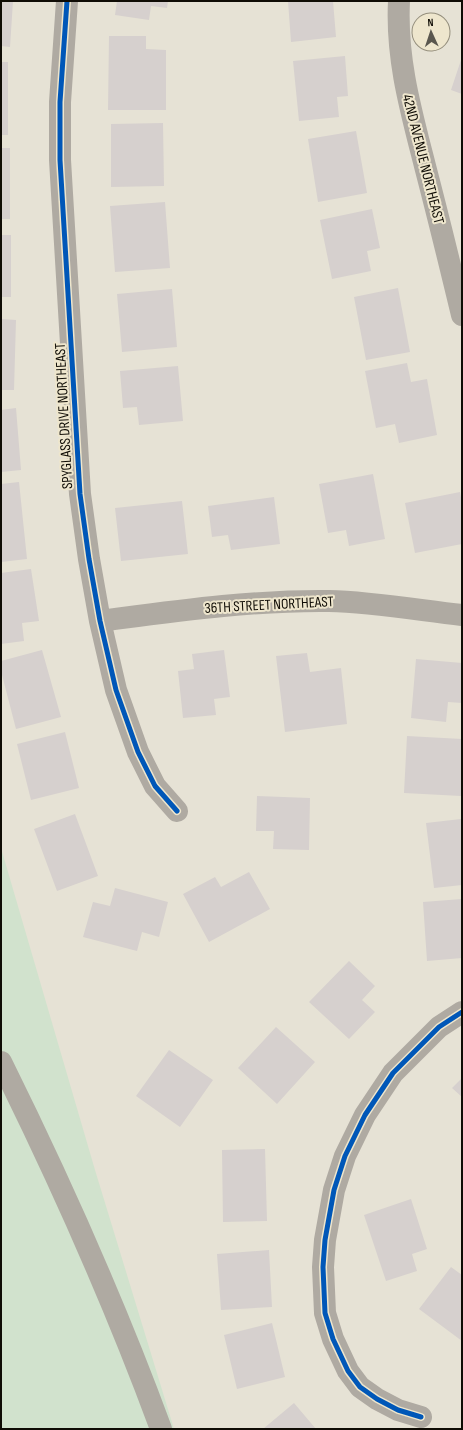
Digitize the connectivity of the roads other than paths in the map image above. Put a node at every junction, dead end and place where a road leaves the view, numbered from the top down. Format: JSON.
{"nodes":[{"id":1,"x":67,"y":1,"type":"edge"},
{"id":2,"x":398,"y":1,"type":"edge"},
{"id":3,"x":462,"y":314,"type":"edge"},
{"id":4,"x":462,"y":615,"type":"edge"},
{"id":5,"x":100,"y":621,"type":"junction"},
{"id":6,"x":177,"y":811,"type":"dead end"},
{"id":7,"x":462,"y":1012,"type":"edge"},
{"id":8,"x":1,"y":1062,"type":"edge"},
{"id":9,"x":421,"y":1417,"type":"dead end"},
{"id":10,"x":161,"y":1429,"type":"edge"}],
"edges":[{"from":1,"to":5,"type":"street","name":"SPYGLASS DRIVE NORTHEAST"},
{"from":2,"to":3,"type":"street","name":"42ND AVENUE NORTHEAST"},
{"from":4,"to":5,"type":"street","name":"36TH STREET NORTHEAST"},
{"from":5,"to":6,"type":"street","name":"SPYGLASS DRIVE NORTHEAST"},
{"from":7,"to":9,"type":"street"},
{"from":8,"to":10,"type":"street"}]}
